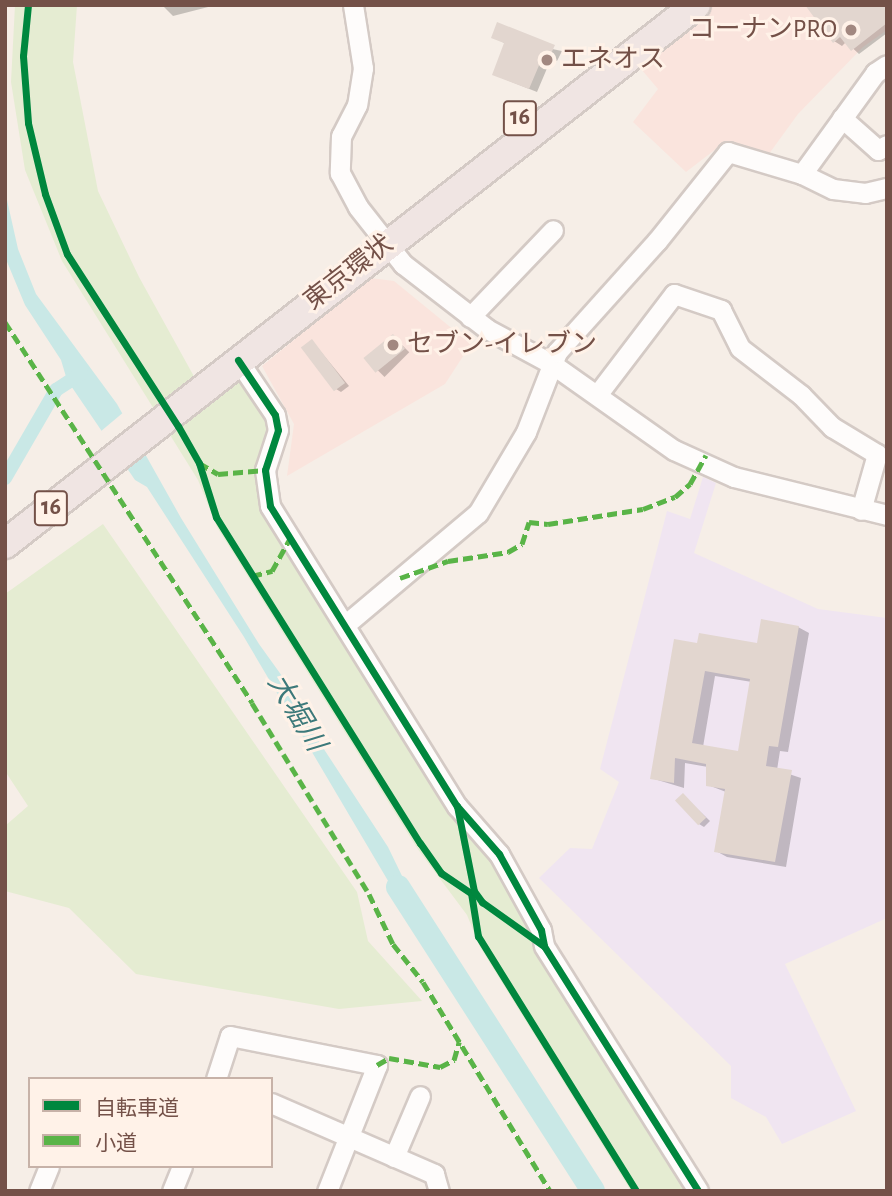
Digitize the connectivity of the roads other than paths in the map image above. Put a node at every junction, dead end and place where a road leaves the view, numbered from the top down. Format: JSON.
{"nodes":[{"id":1,"x":353,"y":5,"type":"edge"},
{"id":2,"x":666,"y":5,"type":"edge"},
{"id":3,"x":696,"y":5,"type":"edge"},
{"id":4,"x":887,"y":65,"type":"edge"},
{"id":5,"x":842,"y":118,"type":"junction"},
{"id":6,"x":887,"y":145,"type":"edge"},
{"id":7,"x":802,"y":174,"type":"junction"},
{"id":8,"x":887,"y":188,"type":"edge"},
{"id":9,"x":553,"y":230,"type":"dead end"},
{"id":10,"x":380,"y":239,"type":"junction"},
{"id":11,"x":470,"y":317,"type":"junction"},
{"id":12,"x":238,"y":360,"type":"junction"},
{"id":13,"x":552,"y":364,"type":"junction"},
{"id":14,"x":597,"y":395,"type":"junction"},
{"id":15,"x":157,"y":412,"type":"junction"},
{"id":16,"x":92,"y":466,"type":"junction"},
{"id":17,"x":861,"y":510,"type":"junction"},
{"id":18,"x":887,"y":515,"type":"edge"},
{"id":19,"x":5,"y":521,"type":"edge"},
{"id":20,"x":5,"y":544,"type":"edge"},
{"id":21,"x":346,"y":624,"type":"junction"},
{"id":22,"x":217,"y":1077,"type":"edge"},
{"id":23,"x":420,"y":1096,"type":"dead end"},
{"id":24,"x":273,"y":1104,"type":"edge"},
{"id":25,"x":348,"y":1136,"type":"junction"},
{"id":26,"x":394,"y":1157,"type":"junction"},
{"id":27,"x":48,"y":1168,"type":"edge"},
{"id":28,"x":181,"y":1168,"type":"edge"},
{"id":29,"x":39,"y":1191,"type":"edge"},
{"id":30,"x":172,"y":1191,"type":"edge"},
{"id":31,"x":327,"y":1191,"type":"edge"},
{"id":32,"x":439,"y":1191,"type":"edge"},
{"id":33,"x":698,"y":1191,"type":"edge"}],
"edges":[{"from":1,"to":10,"type":"street"},
{"from":2,"to":10,"type":"highway","name":"東京環状","number":"16"},
{"from":3,"to":10,"type":"highway","name":"東京環状","number":"16"},
{"from":4,"to":5,"type":"street"},
{"from":5,"to":6,"type":"street"},
{"from":5,"to":7,"type":"street"},
{"from":7,"to":8,"type":"street"},
{"from":7,"to":13,"type":"street"},
{"from":9,"to":11,"type":"street"},
{"from":10,"to":11,"type":"street"},
{"from":10,"to":12,"type":"highway","name":"東京環状","number":"16"},
{"from":10,"to":15,"type":"highway","name":"東京環状","number":"16"},
{"from":11,"to":13,"type":"street"},
{"from":12,"to":15,"type":"highway","name":"東京環状","number":"16"},
{"from":12,"to":21,"type":"street"},
{"from":13,"to":14,"type":"street"},
{"from":13,"to":21,"type":"street"},
{"from":14,"to":17,"type":"street"},
{"from":14,"to":17,"type":"street"},
{"from":15,"to":16,"type":"highway","name":"東京環状","number":"16"},
{"from":16,"to":19,"type":"highway","name":"東京環状","number":"16"},
{"from":16,"to":20,"type":"highway","name":"東京環状","number":"16"},
{"from":17,"to":18,"type":"street"},
{"from":21,"to":33,"type":"street"},
{"from":22,"to":25,"type":"street"},
{"from":23,"to":26,"type":"street"},
{"from":24,"to":25,"type":"street"},
{"from":25,"to":26,"type":"street"},
{"from":25,"to":31,"type":"street"},
{"from":26,"to":32,"type":"street"},
{"from":27,"to":29,"type":"street"},
{"from":28,"to":30,"type":"street"}]}
